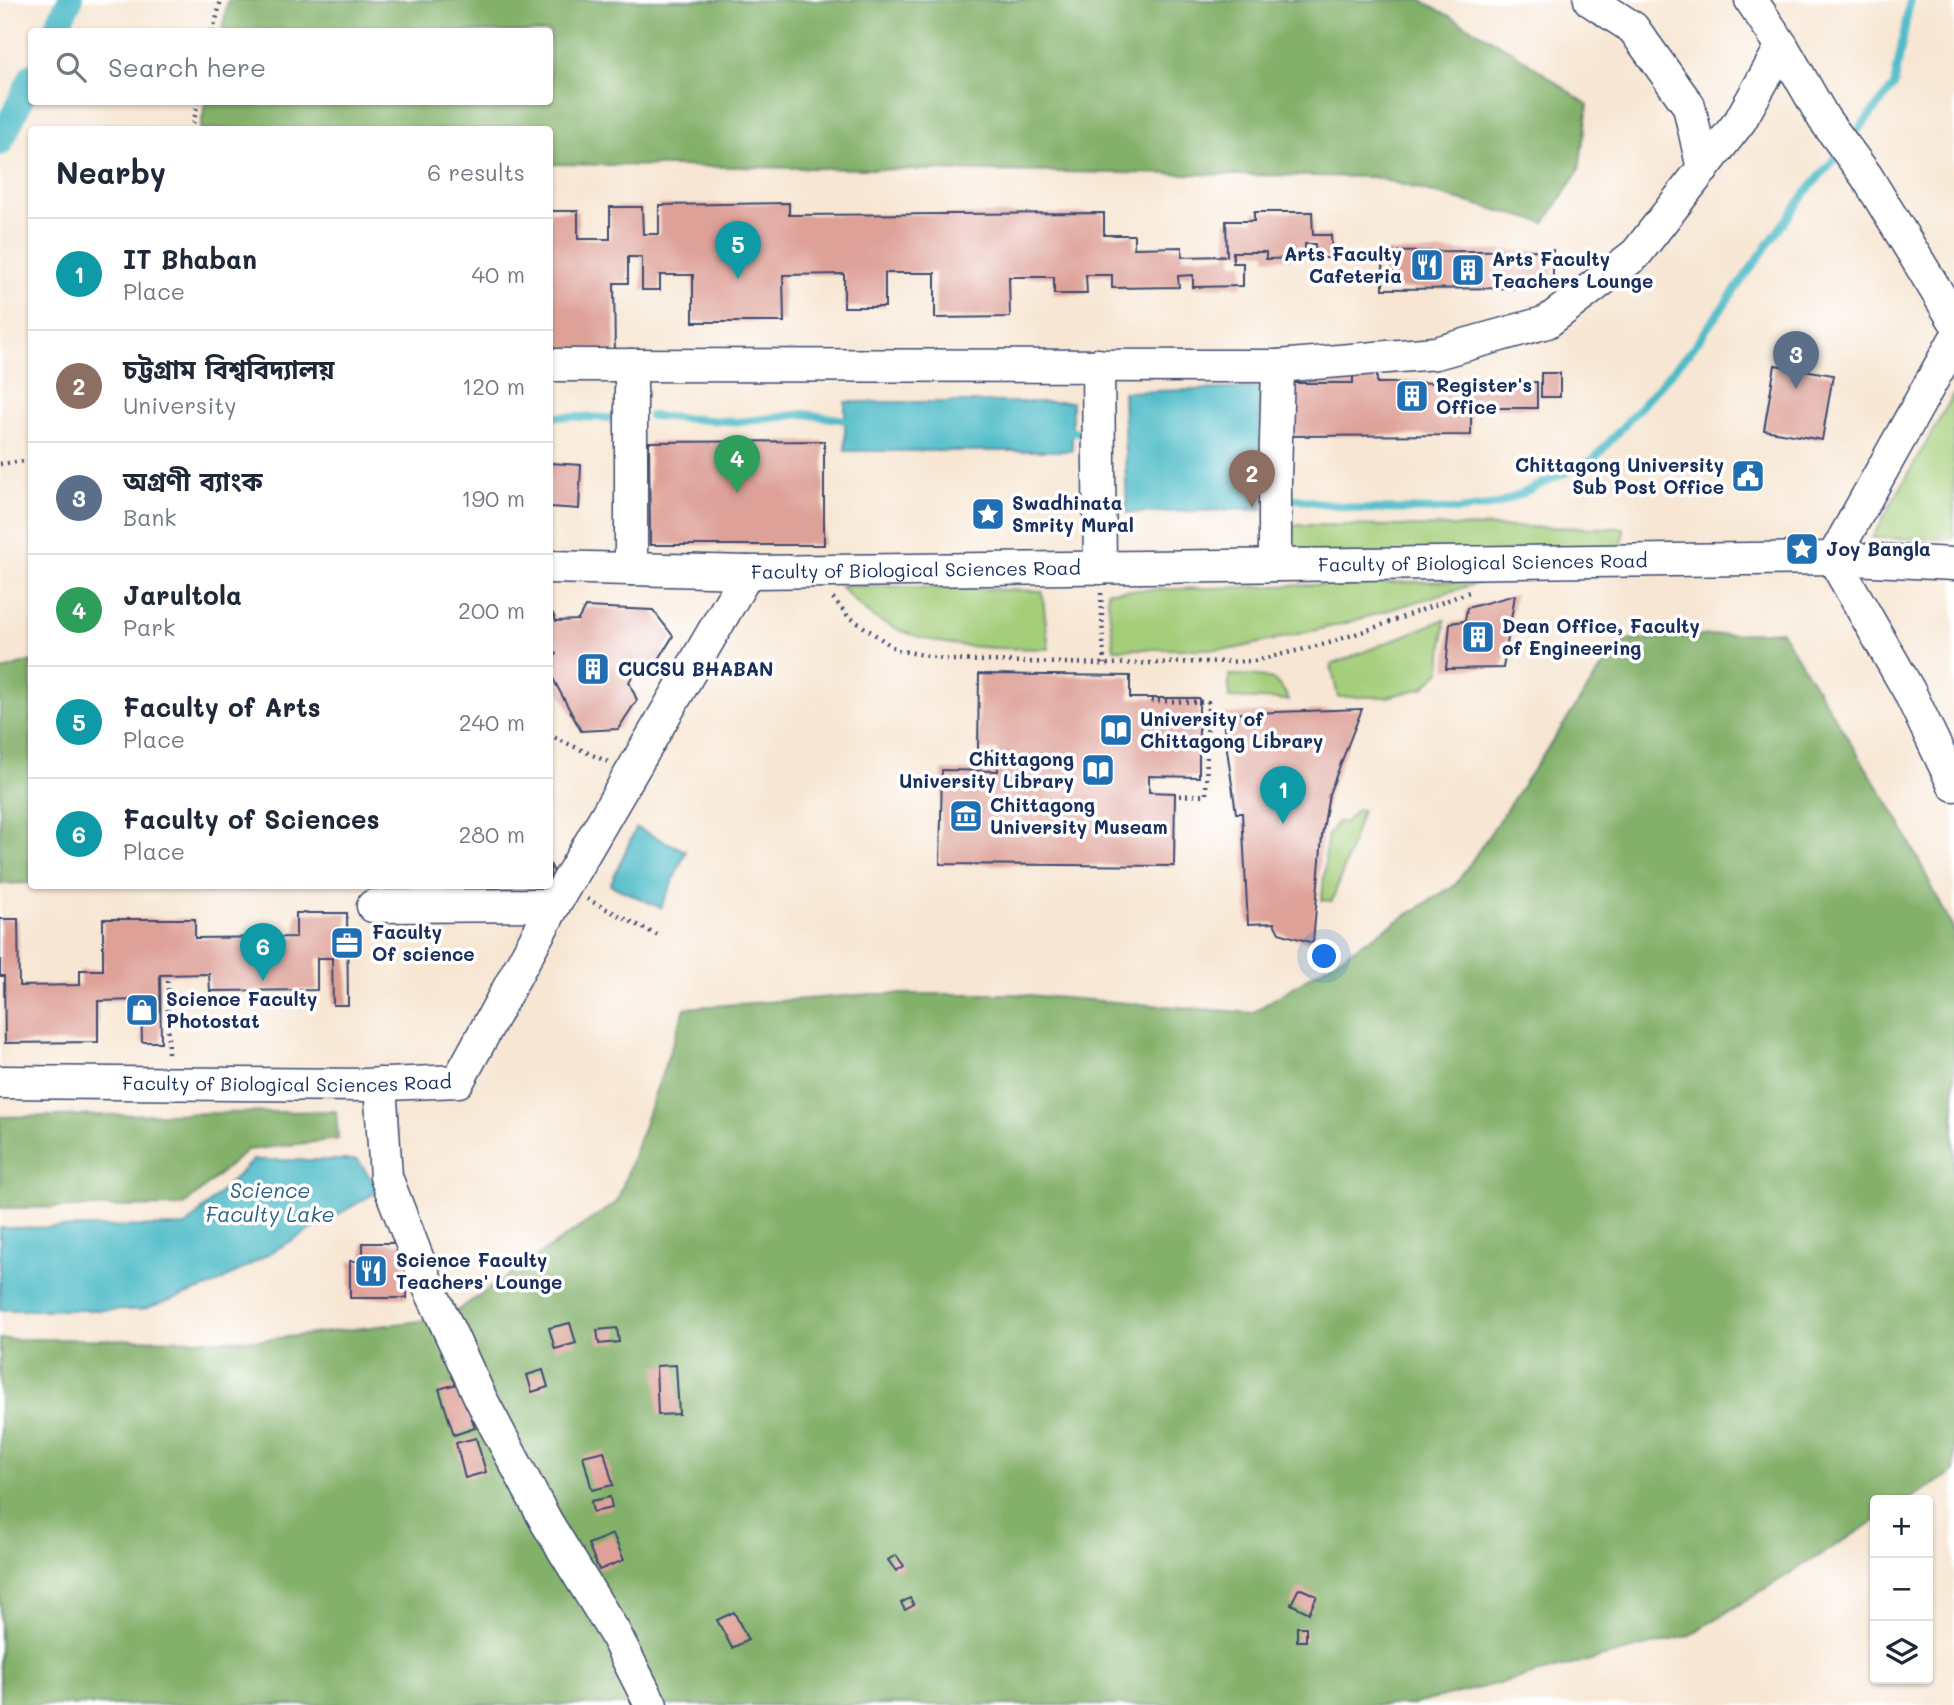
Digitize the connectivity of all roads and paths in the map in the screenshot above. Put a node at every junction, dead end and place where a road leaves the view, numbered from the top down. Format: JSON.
{"nodes":[{"id":1,"x":221,"y":0,"type":"edge"},
{"id":2,"x":1590,"y":0,"type":"edge"},
{"id":3,"x":1751,"y":0,"type":"edge"},
{"id":4,"x":214,"y":28,"type":"edge"},
{"id":5,"x":1782,"y":46,"type":"junction"},
{"id":6,"x":197,"y":105,"type":"edge"},
{"id":7,"x":194,"y":126,"type":"edge"},
{"id":8,"x":1703,"y":169,"type":"junction"},
{"id":9,"x":1954,"y":320,"type":"edge"},
{"id":10,"x":1954,"y":341,"type":"edge"},
{"id":11,"x":553,"y":365,"type":"edge"},
{"id":12,"x":631,"y":365,"type":"junction"},
{"id":13,"x":1098,"y":365,"type":"junction"},
{"id":14,"x":1278,"y":366,"type":"junction"},
{"id":15,"x":28,"y":460,"type":"edge"},
{"id":16,"x":0,"y":464,"type":"edge"},
{"id":17,"x":1833,"y":558,"type":"junction"},
{"id":18,"x":1954,"y":564,"type":"edge"},
{"id":19,"x":1275,"y":565,"type":"junction"},
{"id":20,"x":553,"y":567,"type":"edge"},
{"id":21,"x":1100,"y":568,"type":"junction"},
{"id":22,"x":631,"y":569,"type":"junction"},
{"id":23,"x":811,"y":571,"type":"junction"},
{"id":24,"x":748,"y":572,"type":"junction"},
{"id":25,"x":1471,"y":591,"type":"dead end"},
{"id":26,"x":1104,"y":664,"type":"junction"},
{"id":27,"x":1151,"y":701,"type":"dead end"},
{"id":28,"x":553,"y":736,"type":"edge"},
{"id":29,"x":632,"y":772,"type":"junction"},
{"id":30,"x":1954,"y":785,"type":"edge"},
{"id":31,"x":1174,"y":796,"type":"dead end"},
{"id":32,"x":559,"y":896,"type":"junction"},
{"id":33,"x":373,"y":906,"type":"dead end"},
{"id":34,"x":657,"y":935,"type":"dead end"},
{"id":35,"x":168,"y":974,"type":"dead end"},
{"id":36,"x":0,"y":1082,"type":"edge"},
{"id":37,"x":168,"y":1083,"type":"junction"},
{"id":38,"x":380,"y":1084,"type":"junction"},
{"id":39,"x":651,"y":1705,"type":"edge"}],
"edges":[{"from":1,"to":4,"type":"path"},
{"from":2,"to":8,"type":"street"},
{"from":3,"to":5,"type":"street"},
{"from":5,"to":8,"type":"street"},
{"from":5,"to":9,"type":"street"},
{"from":6,"to":7,"type":"path"},
{"from":8,"to":14,"type":"street"},
{"from":10,"to":17,"type":"street"},
{"from":11,"to":12,"type":"street"},
{"from":12,"to":13,"type":"street"},
{"from":12,"to":22,"type":"street"},
{"from":13,"to":14,"type":"street"},
{"from":13,"to":21,"type":"street"},
{"from":14,"to":19,"type":"street"},
{"from":15,"to":16,"type":"path"},
{"from":17,"to":18,"type":"street","name":"Faculty of Biological Sciences Road"},
{"from":17,"to":19,"type":"street","name":"Faculty of Biological Sciences Road"},
{"from":17,"to":30,"type":"street"},
{"from":19,"to":21,"type":"street","name":"Faculty of Biological Sciences Road"},
{"from":20,"to":22,"type":"street"},
{"from":21,"to":23,"type":"street","name":"Faculty of Biological Sciences Road"},
{"from":21,"to":26,"type":"path"},
{"from":22,"to":24,"type":"street"},
{"from":23,"to":24,"type":"street","name":"Faculty of Biological Sciences Road"},
{"from":23,"to":26,"type":"path"},
{"from":24,"to":29,"type":"street","name":"Faculty of Biological Sciences Road"},
{"from":25,"to":26,"type":"path"},
{"from":27,"to":31,"type":"path"},
{"from":28,"to":29,"type":"path"},
{"from":29,"to":32,"type":"street","name":"Faculty of Biological Sciences Road"},
{"from":32,"to":33,"type":"street"},
{"from":32,"to":34,"type":"path"},
{"from":32,"to":38,"type":"street","name":"Faculty of Biological Sciences Road"},
{"from":35,"to":37,"type":"path"},
{"from":36,"to":37,"type":"street","name":"Faculty of Biological Sciences Road"},
{"from":37,"to":38,"type":"street","name":"Faculty of Biological Sciences Road"},
{"from":38,"to":39,"type":"street"}]}
